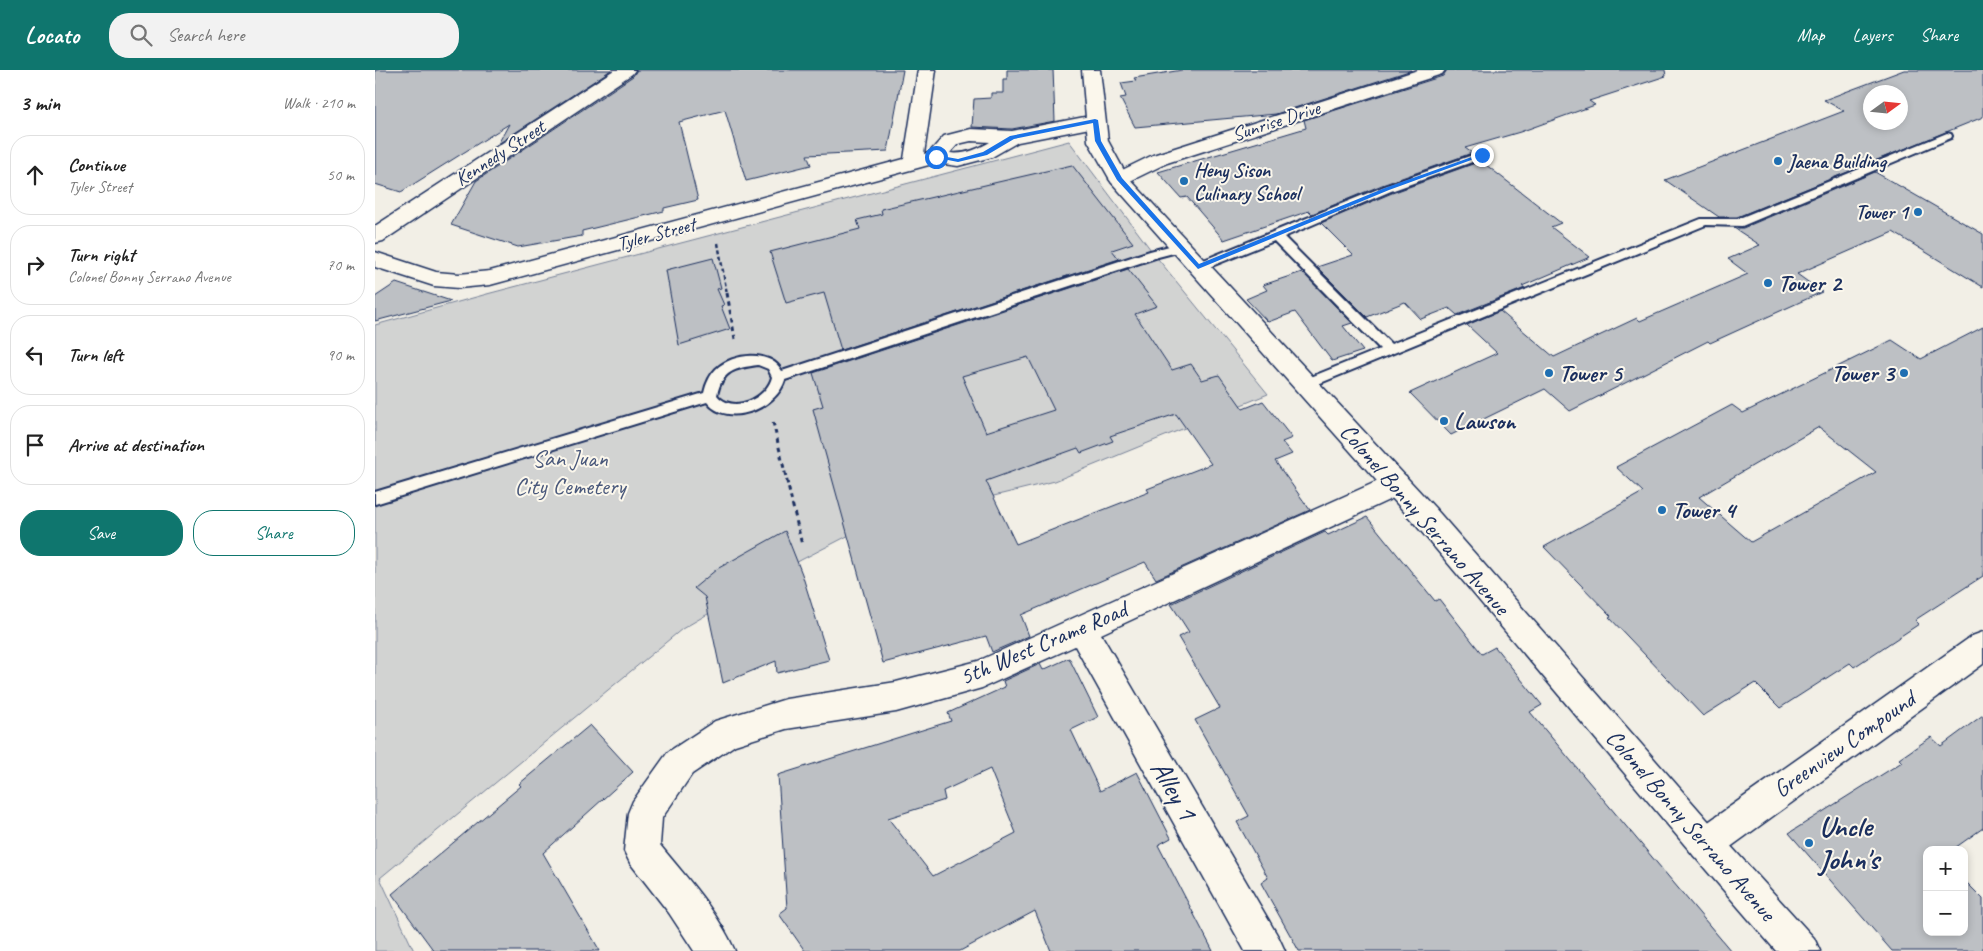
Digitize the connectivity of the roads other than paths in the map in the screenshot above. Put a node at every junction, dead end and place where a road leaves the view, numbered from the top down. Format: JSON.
{"nodes":[{"id":1,"x":626,"y":70,"type":"edge"},
{"id":2,"x":927,"y":70,"type":"edge"},
{"id":3,"x":1091,"y":70,"type":"edge"},
{"id":4,"x":1435,"y":70,"type":"edge"},
{"id":5,"x":1095,"y":120,"type":"junction"},
{"id":6,"x":1947,"y":136,"type":"dead end"},
{"id":7,"x":1012,"y":137,"type":"junction"},
{"id":8,"x":940,"y":152,"type":"junction"},
{"id":9,"x":1482,"y":155,"type":"dead end"},
{"id":10,"x":913,"y":163,"type":"junction"},
{"id":11,"x":1119,"y":179,"type":"junction"},
{"id":12,"x":375,"y":236,"type":"edge"},
{"id":13,"x":1275,"y":236,"type":"junction"},
{"id":14,"x":1189,"y":257,"type":"junction"},
{"id":15,"x":375,"y":259,"type":"edge"},
{"id":16,"x":1389,"y":350,"type":"junction"},
{"id":17,"x":779,"y":377,"type":"junction"},
{"id":18,"x":1306,"y":384,"type":"junction"},
{"id":19,"x":710,"y":396,"type":"junction"},
{"id":20,"x":1396,"y":484,"type":"junction"},
{"id":21,"x":375,"y":498,"type":"edge"},
{"id":22,"x":1082,"y":629,"type":"junction"},
{"id":23,"x":1983,"y":646,"type":"edge"},
{"id":24,"x":1706,"y":844,"type":"junction"},
{"id":25,"x":716,"y":951,"type":"edge"},
{"id":26,"x":1266,"y":951,"type":"edge"},
{"id":27,"x":1801,"y":951,"type":"edge"}],
"edges":[{"from":1,"to":12,"type":"street","name":"Kennedy Street"},
{"from":2,"to":10,"type":"street"},
{"from":3,"to":5,"type":"street","name":"Colonel Bonny Serrano Avenue"},
{"from":4,"to":11,"type":"street","name":"Sunrise Drive"},
{"from":5,"to":7,"type":"street","name":"Tyler Street"},
{"from":5,"to":11,"type":"street","name":"Colonel Bonny Serrano Avenue"},
{"from":6,"to":16,"type":"lane"},
{"from":7,"to":8,"type":"street","name":"Tyler Street"},
{"from":7,"to":8,"type":"street","name":"Tyler Street"},
{"from":8,"to":10,"type":"street","name":"Tyler Street"},
{"from":9,"to":13,"type":"lane"},
{"from":10,"to":15,"type":"street","name":"Tyler Street"},
{"from":11,"to":14,"type":"street","name":"Colonel Bonny Serrano Avenue"},
{"from":13,"to":14,"type":"lane"},
{"from":13,"to":16,"type":"lane"},
{"from":14,"to":17,"type":"lane"},
{"from":14,"to":18,"type":"street","name":"Colonel Bonny Serrano Avenue"},
{"from":16,"to":18,"type":"lane"},
{"from":17,"to":19,"type":"lane"},
{"from":17,"to":19,"type":"lane"},
{"from":18,"to":20,"type":"street","name":"Colonel Bonny Serrano Avenue"},
{"from":19,"to":21,"type":"lane"},
{"from":20,"to":22,"type":"street","name":"5th West Crame Road"},
{"from":20,"to":24,"type":"street","name":"Colonel Bonny Serrano Avenue"},
{"from":22,"to":25,"type":"street","name":"5th West Crame Road"},
{"from":22,"to":26,"type":"street","name":"Alley 1"},
{"from":23,"to":24,"type":"street","name":"Greenview Compound"},
{"from":24,"to":27,"type":"street","name":"Colonel Bonny Serrano Avenue"}]}
